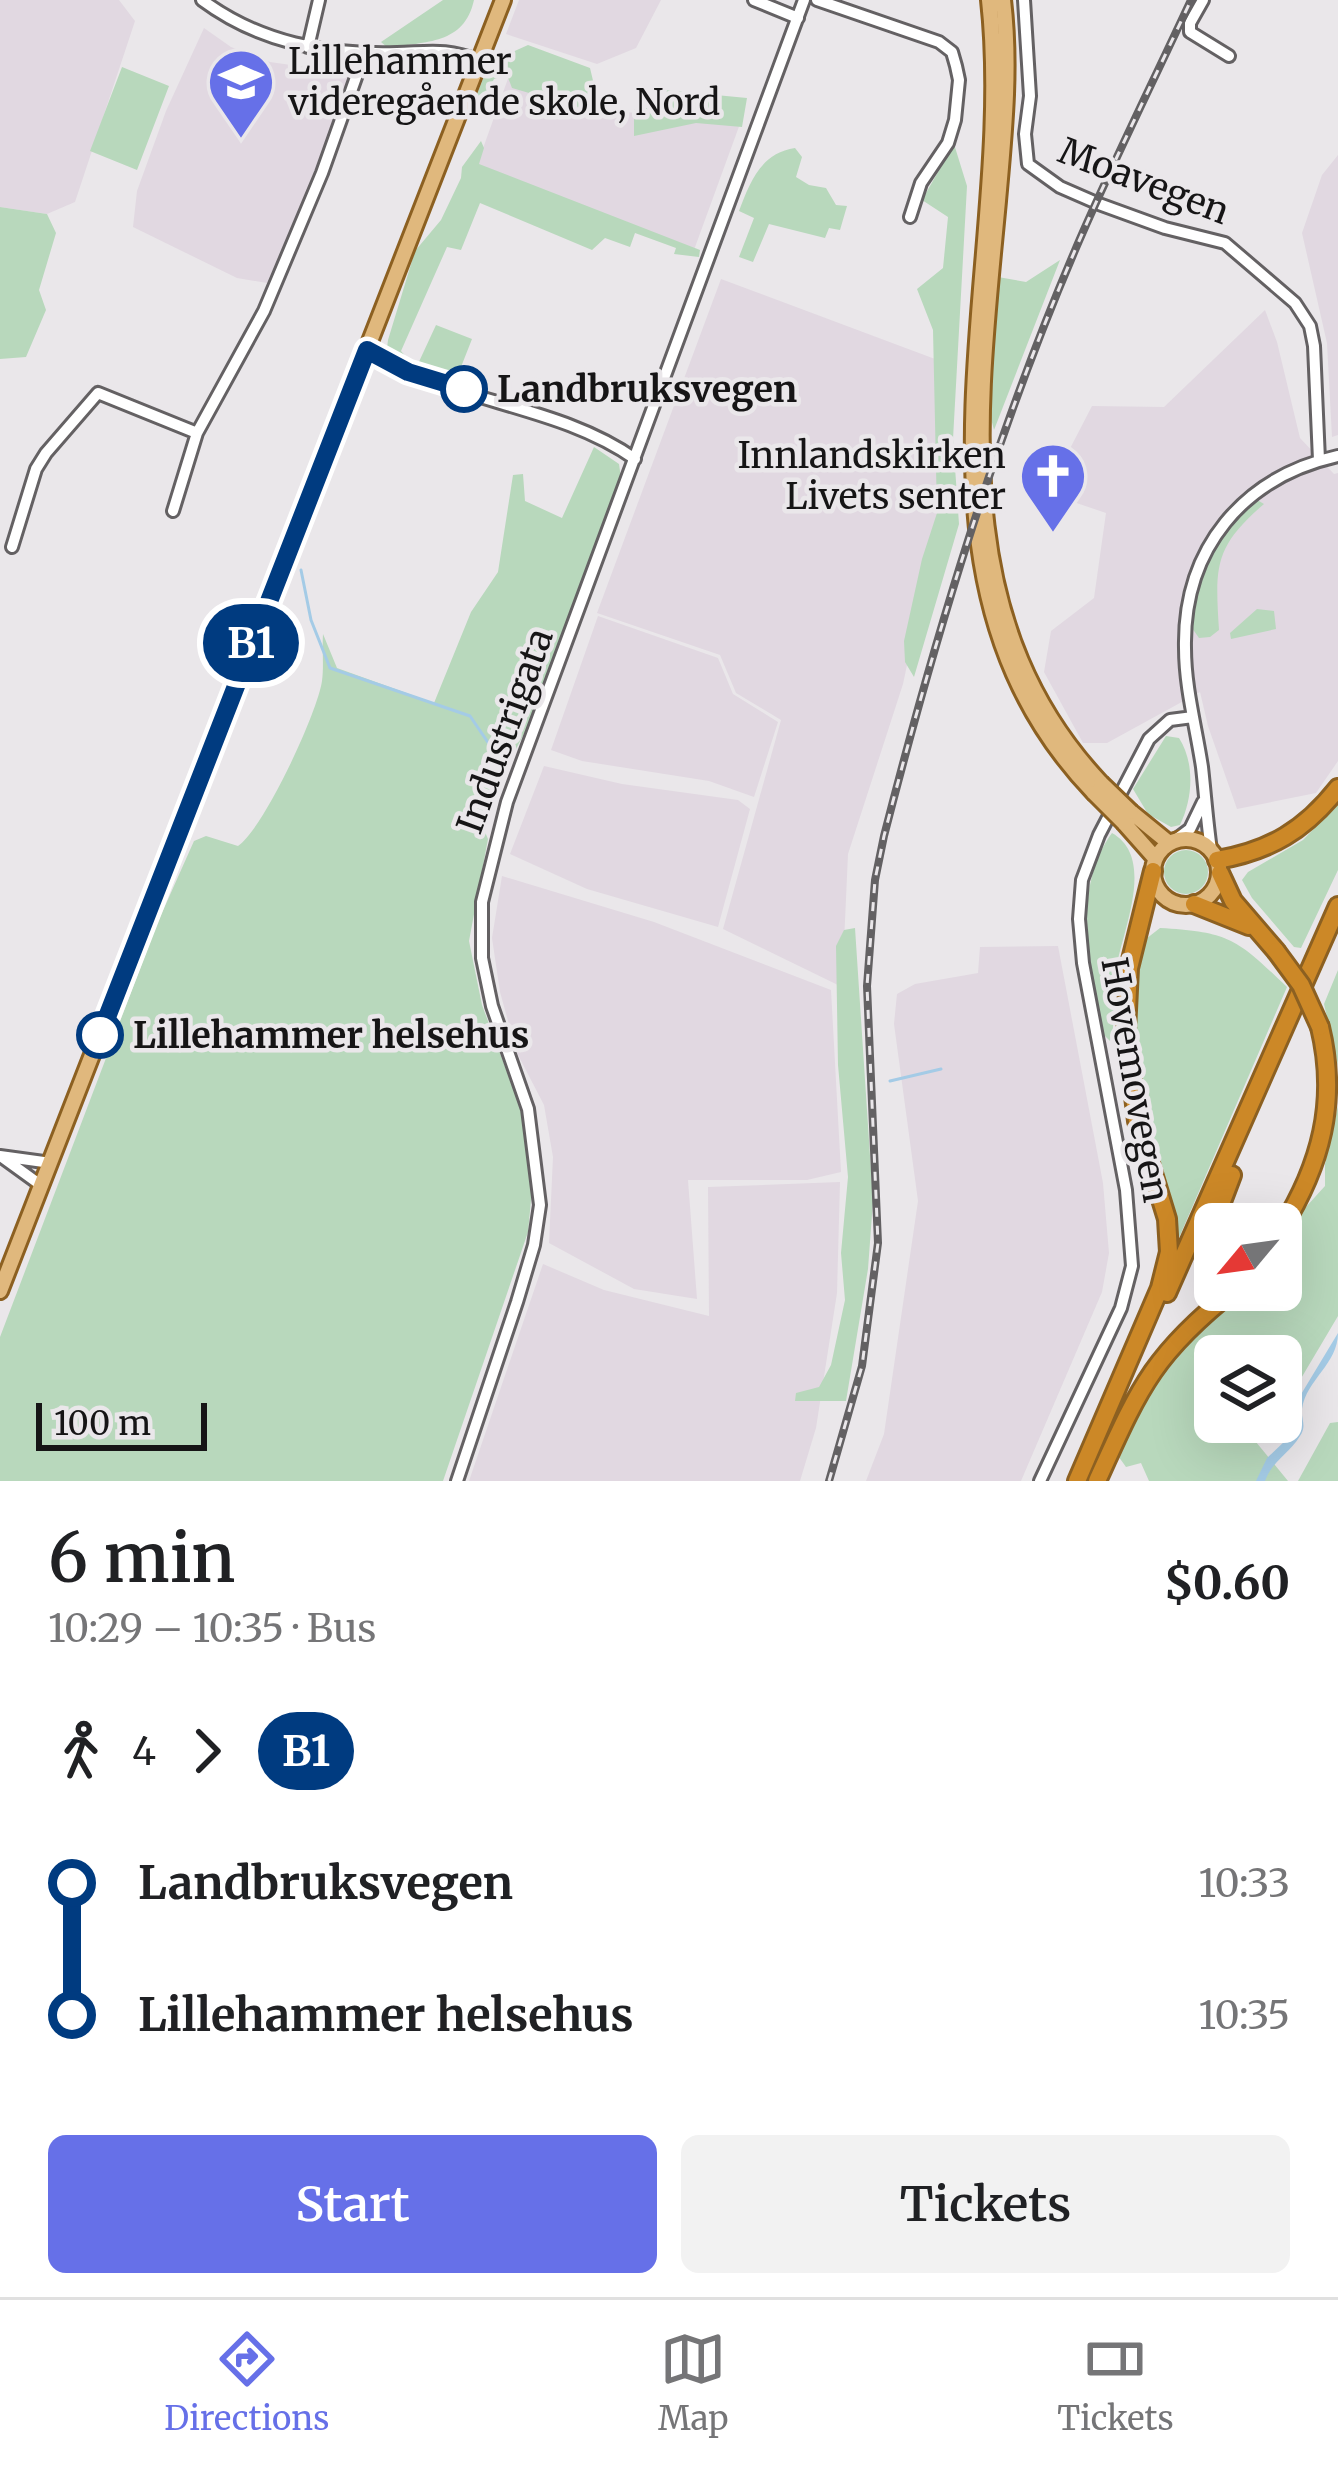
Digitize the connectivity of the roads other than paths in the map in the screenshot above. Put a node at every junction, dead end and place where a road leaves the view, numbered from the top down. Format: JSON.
{"nodes":[{"id":1,"x":202,"y":0,"type":"edge"},
{"id":2,"x":319,"y":0,"type":"edge"},
{"id":3,"x":503,"y":0,"type":"edge"},
{"id":4,"x":754,"y":0,"type":"edge"},
{"id":5,"x":804,"y":0,"type":"edge"},
{"id":6,"x":817,"y":0,"type":"edge"},
{"id":7,"x":989,"y":0,"type":"edge"},
{"id":8,"x":1003,"y":0,"type":"edge"},
{"id":9,"x":1024,"y":0,"type":"edge"},
{"id":10,"x":1203,"y":0,"type":"edge"},
{"id":11,"x":798,"y":18,"type":"junction"},
{"id":12,"x":308,"y":47,"type":"junction"},
{"id":13,"x":365,"y":52,"type":"junction"},
{"id":14,"x":1229,"y":56,"type":"dead end"},
{"id":15,"x":479,"y":61,"type":"junction"},
{"id":16,"x":910,"y":217,"type":"dead end"},
{"id":17,"x":367,"y":350,"type":"junction"},
{"id":18,"x":197,"y":433,"type":"junction"},
{"id":19,"x":1338,"y":456,"type":"edge"},
{"id":20,"x":635,"y":459,"type":"junction"},
{"id":21,"x":1319,"y":460,"type":"junction"},
{"id":22,"x":173,"y":511,"type":"dead end"},
{"id":23,"x":12,"y":547,"type":"dead end"},
{"id":24,"x":1193,"y":716,"type":"junction"},
{"id":25,"x":1097,"y":788,"type":"junction"},
{"id":26,"x":1338,"y":788,"type":"edge"},
{"id":27,"x":1204,"y":799,"type":"junction"},
{"id":28,"x":1128,"y":818,"type":"junction"},
{"id":29,"x":1172,"y":842,"type":"junction"},
{"id":30,"x":1216,"y":861,"type":"junction"},
{"id":31,"x":1154,"y":865,"type":"junction"},
{"id":32,"x":1194,"y":904,"type":"junction"},
{"id":33,"x":1338,"y":906,"type":"edge"},
{"id":34,"x":1256,"y":930,"type":"junction"},
{"id":35,"x":1295,"y":1001,"type":"junction"},
{"id":36,"x":1,"y":1156,"type":"edge"},
{"id":37,"x":51,"y":1162,"type":"junction"},
{"id":38,"x":43,"y":1186,"type":"junction"},
{"id":39,"x":1222,"y":1203,"type":"edge"},
{"id":40,"x":1294,"y":1203,"type":"edge"},
{"id":41,"x":0,"y":1291,"type":"edge"},
{"id":42,"x":1209,"y":1311,"type":"edge"},
{"id":43,"x":457,"y":1481,"type":"edge"},
{"id":44,"x":1040,"y":1481,"type":"edge"},
{"id":45,"x":1082,"y":1481,"type":"edge"},
{"id":46,"x":1097,"y":1481,"type":"edge"}],
"edges":[{"from":1,"to":12,"type":"street"},
{"from":2,"to":12,"type":"street"},
{"from":3,"to":15,"type":"main road"},
{"from":4,"to":11,"type":"street"},
{"from":5,"to":11,"type":"street","name":"Industrigata"},
{"from":6,"to":16,"type":"street"},
{"from":7,"to":25,"type":"main road"},
{"from":8,"to":25,"type":"main road"},
{"from":9,"to":21,"type":"street","name":"Moavegen"},
{"from":10,"to":14,"type":"street"},
{"from":11,"to":20,"type":"street","name":"Industrigata"},
{"from":12,"to":13,"type":"street"},
{"from":13,"to":15,"type":"street"},
{"from":13,"to":18,"type":"street"},
{"from":15,"to":17,"type":"main road"},
{"from":17,"to":20,"type":"street"},
{"from":17,"to":37,"type":"main road"},
{"from":18,"to":22,"type":"street"},
{"from":18,"to":23,"type":"street"},
{"from":19,"to":21,"type":"street"},
{"from":20,"to":43,"type":"street","name":"Industrigata"},
{"from":21,"to":24,"type":"street"},
{"from":24,"to":27,"type":"street"},
{"from":24,"to":44,"type":"street","name":"Hovemovegen"},
{"from":25,"to":28,"type":"main road","bridge":true},
{"from":26,"to":30,"type":"highway"},
{"from":27,"to":29,"type":"street"},
{"from":27,"to":30,"type":"street"},
{"from":28,"to":29,"type":"main road"},
{"from":28,"to":31,"type":"main road"},
{"from":29,"to":30,"type":"main road"},
{"from":29,"to":31,"type":"main road"},
{"from":30,"to":32,"type":"main road"},
{"from":30,"to":34,"type":"highway"},
{"from":31,"to":32,"type":"main road"},
{"from":31,"to":45,"type":"highway"},
{"from":32,"to":34,"type":"highway"},
{"from":33,"to":35,"type":"highway"},
{"from":34,"to":40,"type":"highway","bridge":true},
{"from":35,"to":39,"type":"highway"},
{"from":35,"to":45,"type":"highway"},
{"from":36,"to":37,"type":"street"},
{"from":36,"to":38,"type":"street"},
{"from":37,"to":38,"type":"main road"},
{"from":38,"to":41,"type":"main road"},
{"from":42,"to":46,"type":"highway"}]}
